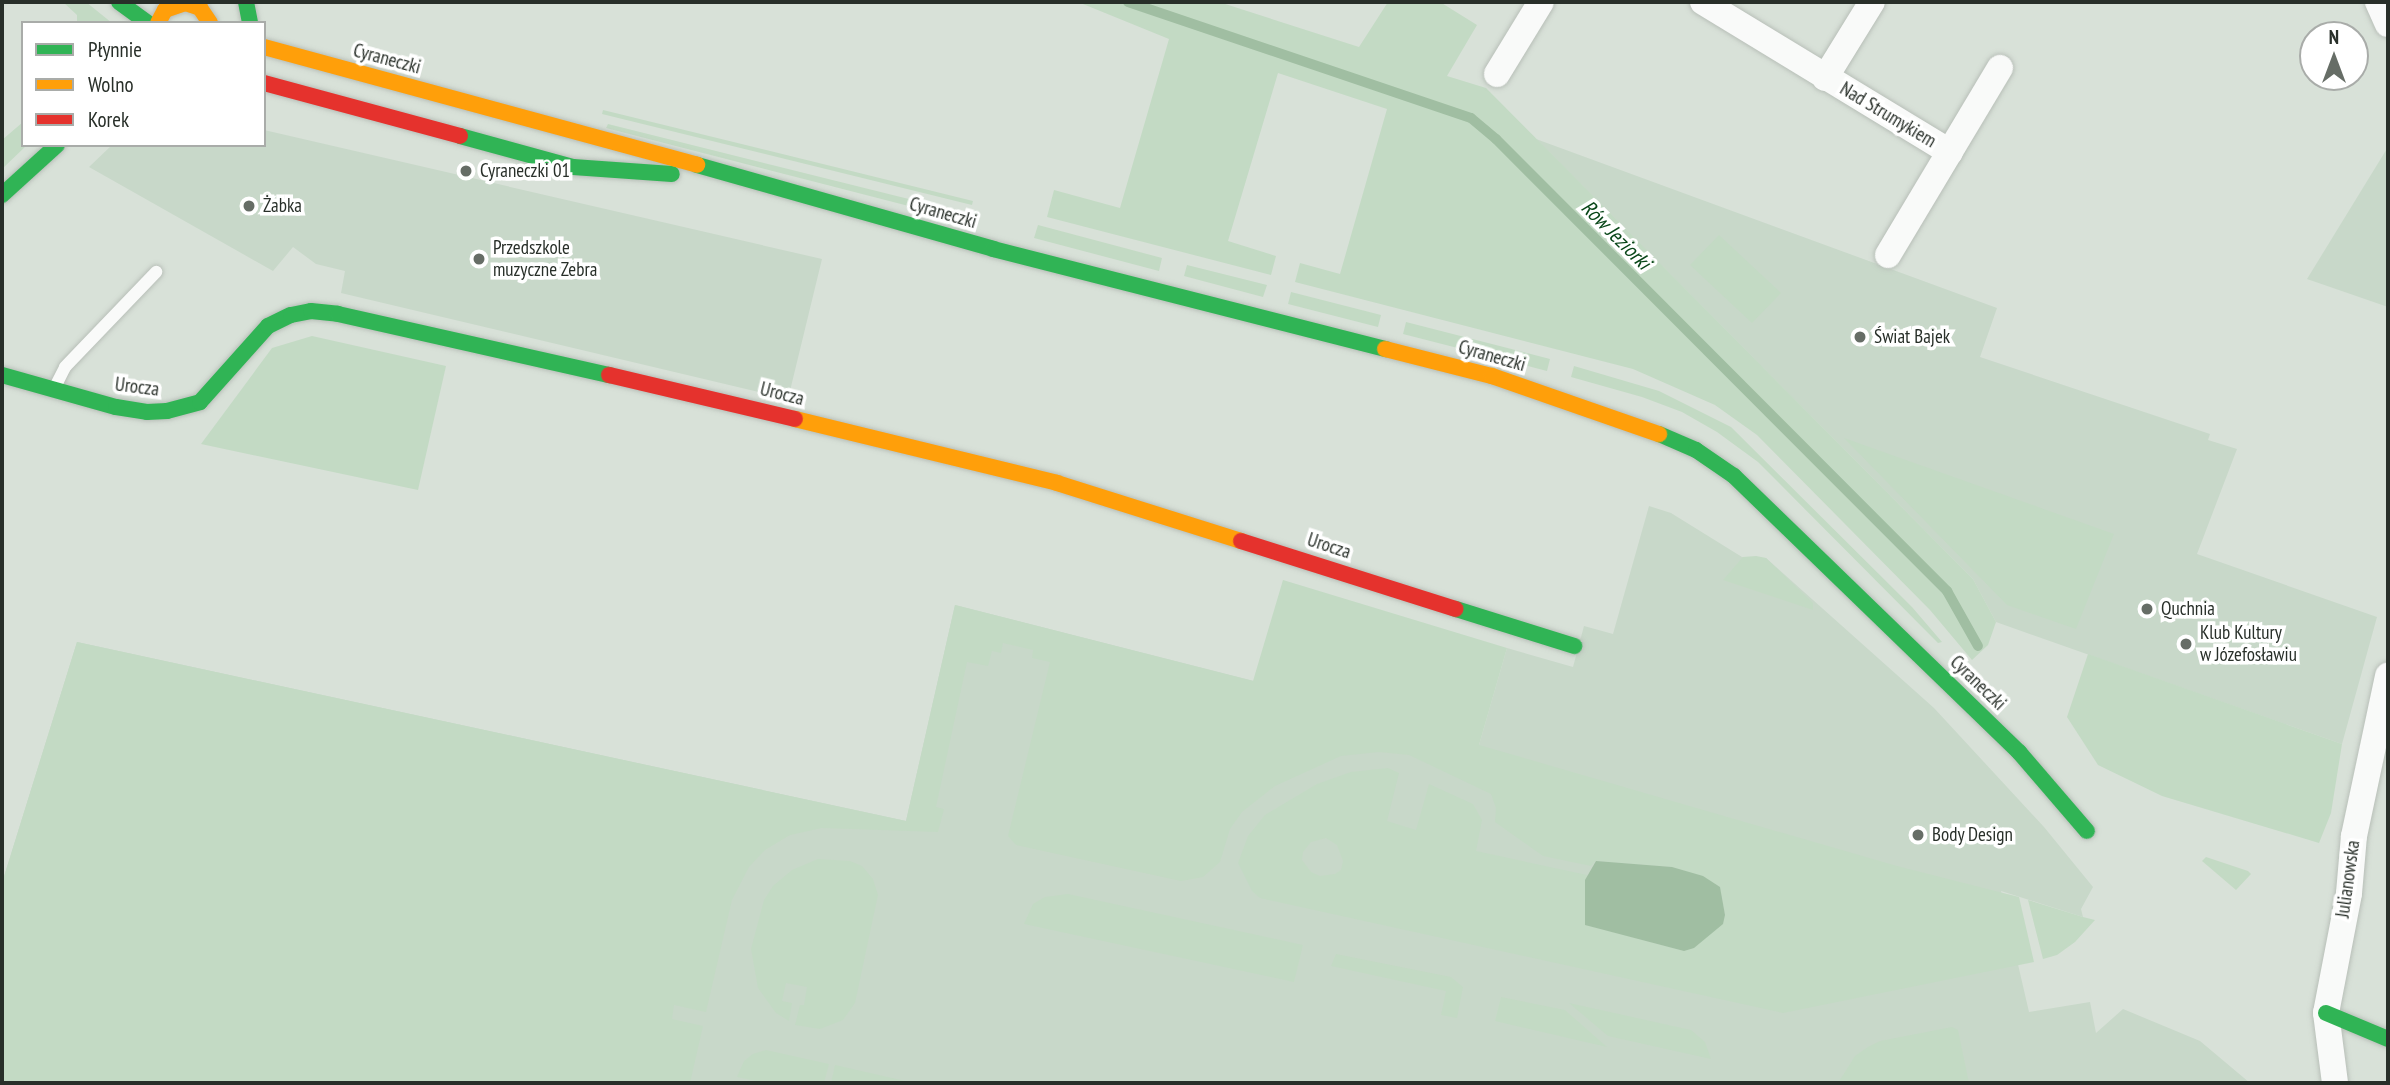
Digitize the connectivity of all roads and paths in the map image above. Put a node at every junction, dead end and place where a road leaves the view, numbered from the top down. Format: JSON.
{"nodes":[{"id":1,"x":119,"y":2,"type":"edge"},
{"id":2,"x":179,"y":2,"type":"edge"},
{"id":3,"x":246,"y":2,"type":"edge"},
{"id":4,"x":1541,"y":2,"type":"edge"},
{"id":5,"x":1703,"y":2,"type":"edge"},
{"id":6,"x":1872,"y":2,"type":"edge"},
{"id":7,"x":212,"y":14,"type":"edge"},
{"id":8,"x":145,"y":21,"type":"edge"},
{"id":9,"x":159,"y":21,"type":"edge"},
{"id":10,"x":250,"y":21,"type":"edge"},
{"id":11,"x":267,"y":47,"type":"edge"},
{"id":12,"x":2000,"y":68,"type":"dead end"},
{"id":13,"x":1497,"y":74,"type":"dead end"},
{"id":14,"x":1825,"y":78,"type":"junction"},
{"id":15,"x":266,"y":84,"type":"edge"},
{"id":16,"x":504,"y":111,"type":"junction"},
{"id":17,"x":479,"y":142,"type":"junction"},
{"id":18,"x":55,"y":147,"type":"edge"},
{"id":19,"x":1950,"y":152,"type":"junction"},
{"id":20,"x":743,"y":179,"type":"junction"},
{"id":21,"x":2,"y":194,"type":"edge"},
{"id":22,"x":1888,"y":256,"type":"dead end"},
{"id":23,"x":156,"y":272,"type":"dead end"},
{"id":24,"x":2,"y":375,"type":"edge"},
{"id":25,"x":54,"y":390,"type":"junction"},
{"id":26,"x":1574,"y":646,"type":"dead end"},
{"id":27,"x":2388,"y":676,"type":"edge"},
{"id":28,"x":2087,"y":831,"type":"dead end"},
{"id":29,"x":2326,"y":1013,"type":"junction"},
{"id":30,"x":2388,"y":1039,"type":"edge"},
{"id":31,"x":2335,"y":1083,"type":"edge"}],
"edges":[{"from":1,"to":8,"type":"street"},
{"from":2,"to":7,"type":"street"},
{"from":2,"to":9,"type":"street"},
{"from":3,"to":10,"type":"street"},
{"from":4,"to":13,"type":"street"},
{"from":5,"to":14,"type":"street","name":"Nad Strumykiem"},
{"from":6,"to":14,"type":"street","name":"Nad Strumykiem"},
{"from":11,"to":16,"type":"street","name":"Cyraneczki"},
{"from":12,"to":19,"type":"street","name":"Nad Strumykiem"},
{"from":14,"to":19,"type":"street","name":"Nad Strumykiem"},
{"from":15,"to":17,"type":"street","name":"Cyraneczki"},
{"from":16,"to":17,"type":"street"},
{"from":16,"to":20,"type":"street","name":"Cyraneczki"},
{"from":17,"to":20,"type":"street","name":"Cyraneczki"},
{"from":18,"to":21,"type":"street"},
{"from":19,"to":22,"type":"street","name":"Nad Strumykiem"},
{"from":20,"to":28,"type":"street","name":"Cyraneczki"},
{"from":23,"to":25,"type":"lane"},
{"from":24,"to":25,"type":"street","name":"Urocza"},
{"from":25,"to":26,"type":"street","name":"Urocza"},
{"from":27,"to":29,"type":"street","name":"Julianowska"},
{"from":29,"to":30,"type":"street"},
{"from":29,"to":31,"type":"street","name":"Julianowska"}]}
